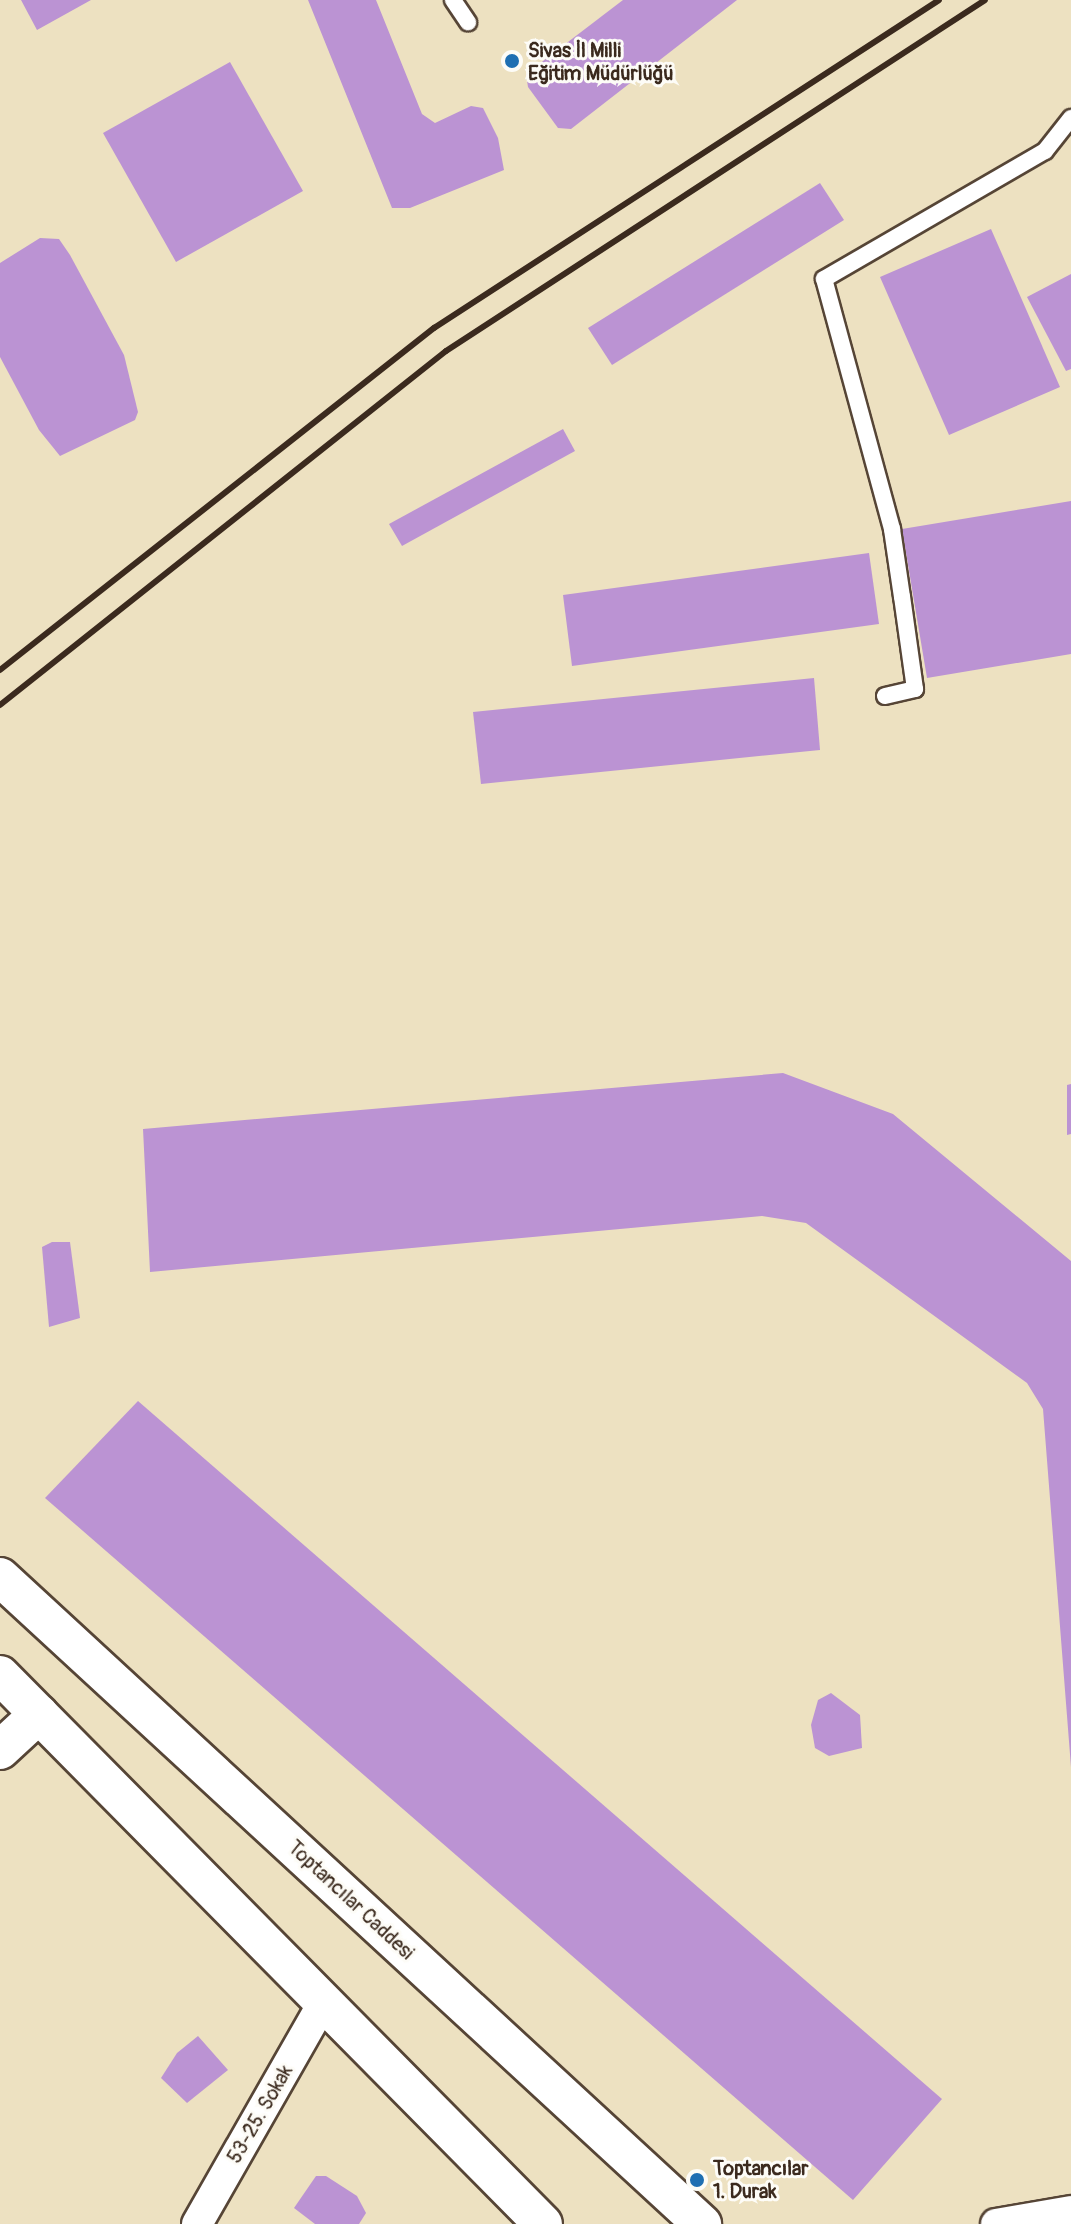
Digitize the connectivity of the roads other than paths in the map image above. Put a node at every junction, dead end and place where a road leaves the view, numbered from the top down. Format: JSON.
{"nodes":[{"id":1,"x":453,"y":0,"type":"edge"},
{"id":2,"x":468,"y":22,"type":"dead end"},
{"id":3,"x":1071,"y":118,"type":"edge"},
{"id":4,"x":885,"y":696,"type":"dead end"},
{"id":5,"x":0,"y":1577,"type":"edge"},
{"id":6,"x":0,"y":1675,"type":"edge"},
{"id":7,"x":39,"y":1714,"type":"junction"},
{"id":8,"x":0,"y":1750,"type":"edge"},
{"id":9,"x":323,"y":2003,"type":"junction"},
{"id":10,"x":1071,"y":2211,"type":"edge"},
{"id":11,"x":197,"y":2224,"type":"edge"},
{"id":12,"x":543,"y":2224,"type":"edge"},
{"id":13,"x":702,"y":2224,"type":"edge"},
{"id":14,"x":996,"y":2224,"type":"edge"}],
"edges":[{"from":1,"to":2,"type":"lane"},
{"from":3,"to":4,"type":"lane"},
{"from":5,"to":13,"type":"street","name":"Toptancılar Caddesi"},
{"from":6,"to":7,"type":"street"},
{"from":7,"to":8,"type":"street"},
{"from":7,"to":9,"type":"street"},
{"from":9,"to":11,"type":"street","name":"53-25. Sokak"},
{"from":9,"to":12,"type":"street"},
{"from":10,"to":14,"type":"street"}]}
